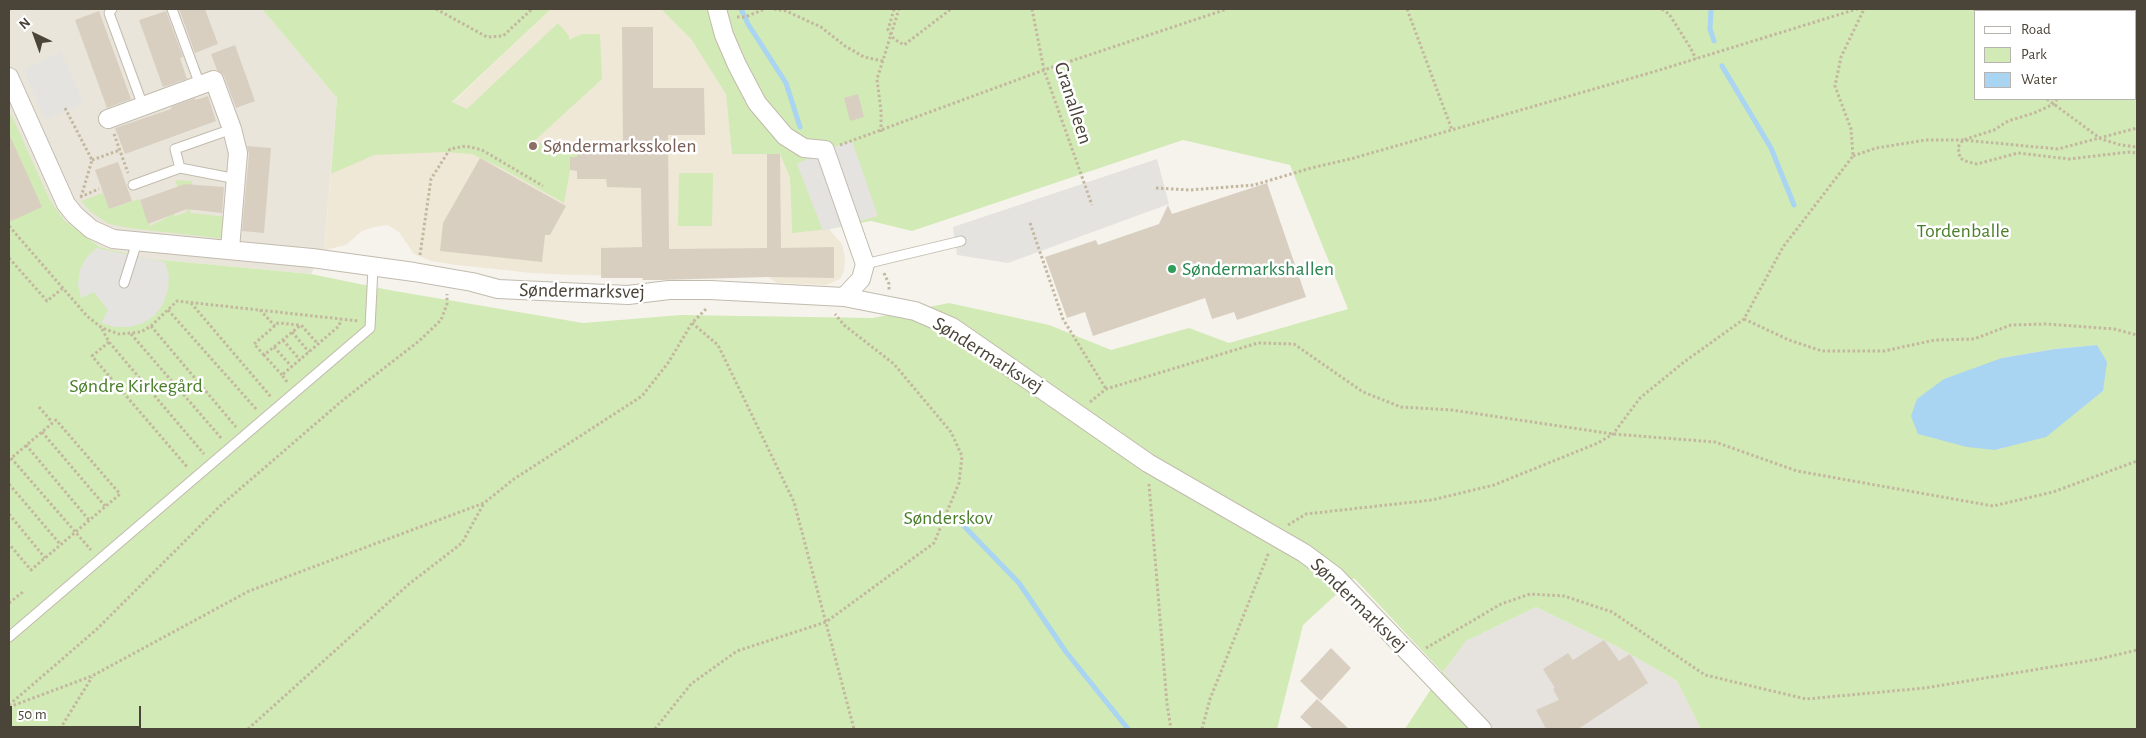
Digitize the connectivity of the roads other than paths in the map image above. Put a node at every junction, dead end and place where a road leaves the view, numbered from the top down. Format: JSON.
{"nodes":[{"id":1,"x":112,"y":9,"type":"edge"},
{"id":2,"x":172,"y":9,"type":"edge"},
{"id":3,"x":718,"y":13,"type":"edge"},
{"id":4,"x":9,"y":78,"type":"edge"},
{"id":5,"x":200,"y":85,"type":"junction"},
{"id":6,"x":143,"y":106,"type":"junction"},
{"id":7,"x":108,"y":119,"type":"road end"},
{"id":8,"x":232,"y":129,"type":"junction"},
{"id":9,"x":180,"y":168,"type":"junction"},
{"id":10,"x":237,"y":179,"type":"junction"},
{"id":11,"x":133,"y":185,"type":"road end"},
{"id":12,"x":961,"y":240,"type":"dead end"},
{"id":13,"x":137,"y":242,"type":"junction"},
{"id":14,"x":230,"y":249,"type":"junction"},
{"id":15,"x":865,"y":264,"type":"junction"},
{"id":16,"x":373,"y":268,"type":"junction"},
{"id":17,"x":124,"y":283,"type":"dead end"},
{"id":18,"x":839,"y":304,"type":"junction"},
{"id":19,"x":9,"y":637,"type":"edge"},
{"id":20,"x":1482,"y":729,"type":"edge"}],
"edges":[{"from":1,"to":6,"type":"lane"},
{"from":2,"to":5,"type":"lane"},
{"from":3,"to":15,"type":"street"},
{"from":4,"to":13,"type":"street","name":"Søndermarksvej"},
{"from":5,"to":6,"type":"street"},
{"from":5,"to":8,"type":"street"},
{"from":6,"to":7,"type":"street"},
{"from":8,"to":9,"type":"lane"},
{"from":8,"to":10,"type":"street"},
{"from":9,"to":10,"type":"lane"},
{"from":9,"to":11,"type":"lane"},
{"from":10,"to":14,"type":"street"},
{"from":12,"to":15,"type":"lane"},
{"from":13,"to":14,"type":"street","name":"Søndermarksvej"},
{"from":13,"to":17,"type":"lane"},
{"from":14,"to":16,"type":"street","name":"Søndermarksvej"},
{"from":15,"to":18,"type":"street"},
{"from":16,"to":18,"type":"street","name":"Søndermarksvej"},
{"from":16,"to":19,"type":"lane"},
{"from":18,"to":20,"type":"street","name":"Søndermarksvej"}]}
